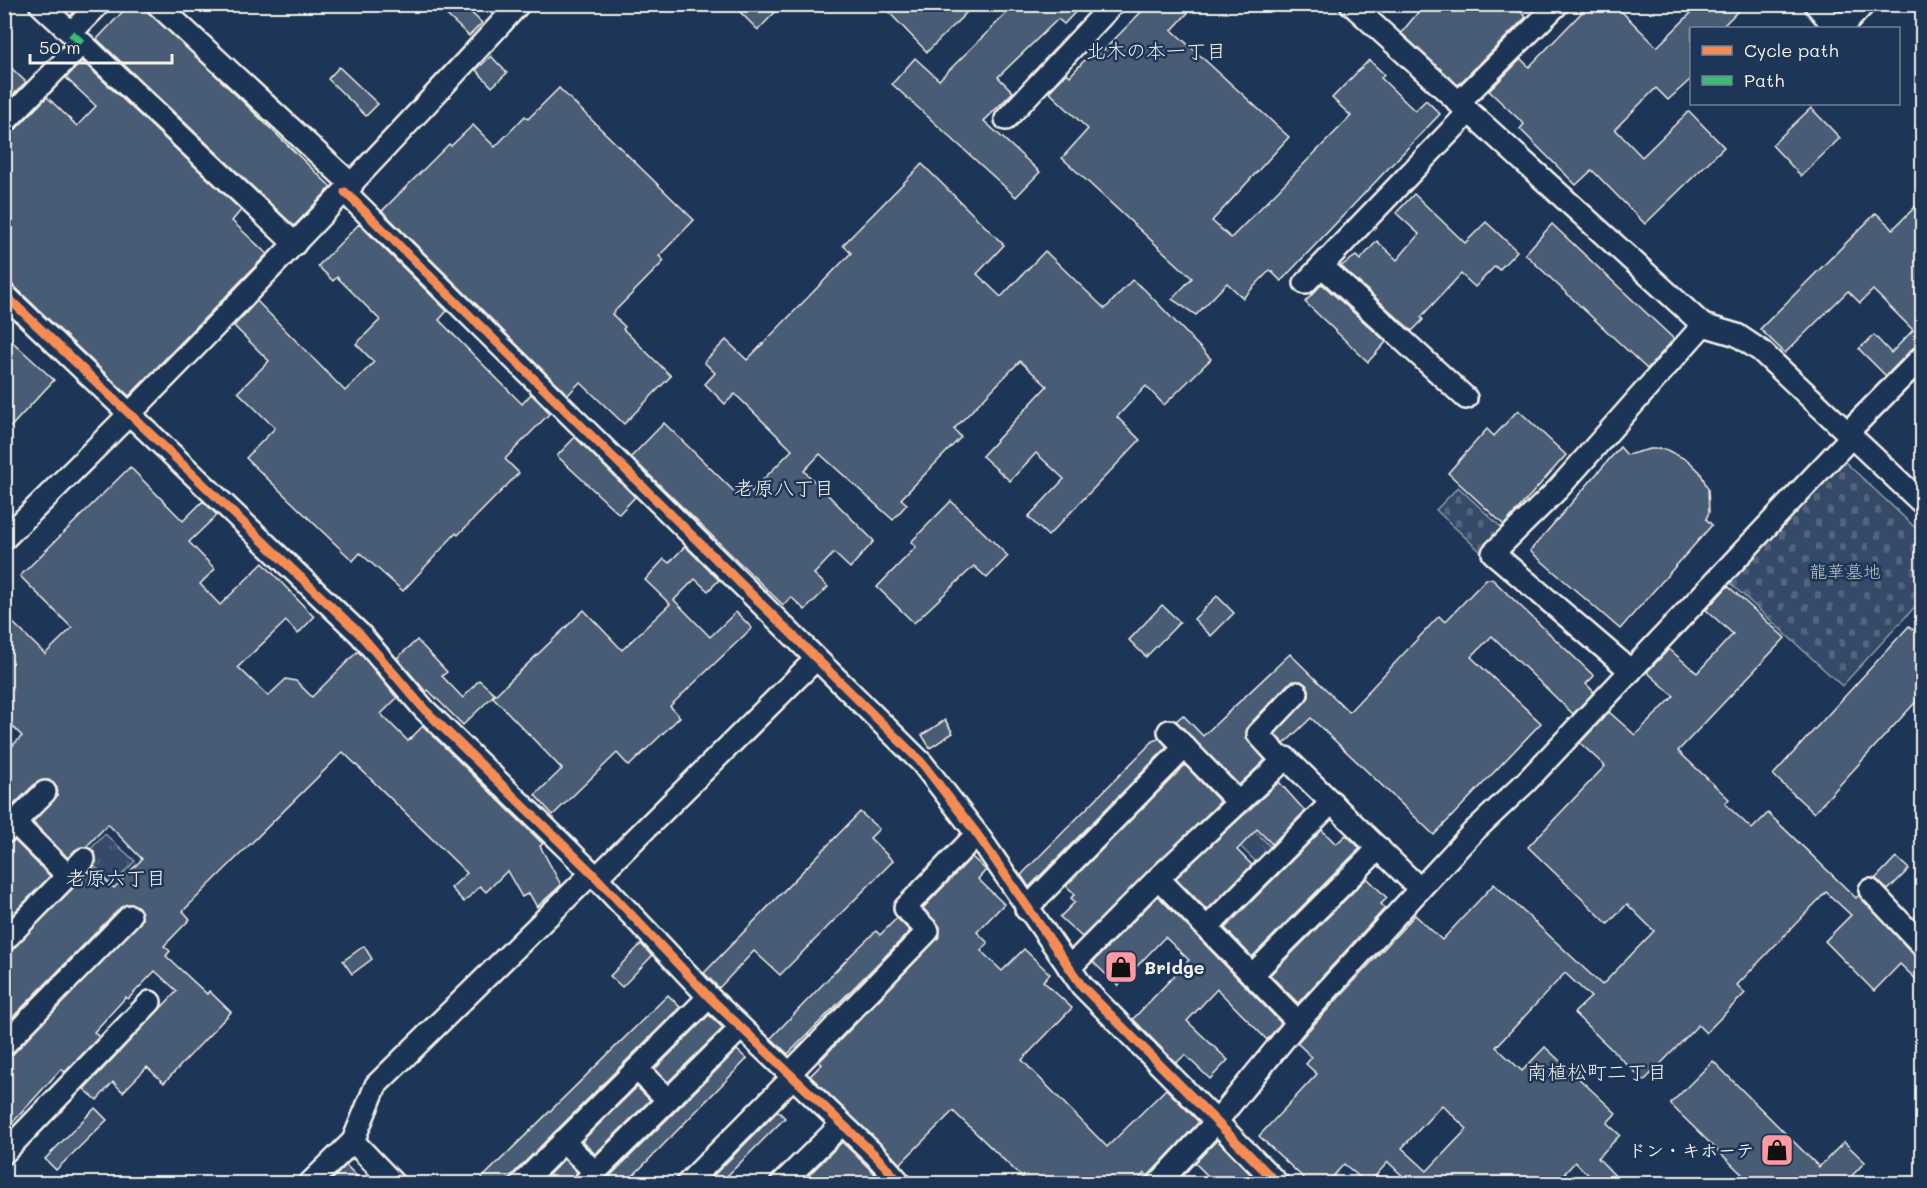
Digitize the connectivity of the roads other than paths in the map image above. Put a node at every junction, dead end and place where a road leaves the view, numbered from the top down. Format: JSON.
{"nodes":[{"id":1,"x":40,"y":4,"type":"edge"},
{"id":2,"x":99,"y":4,"type":"edge"},
{"id":3,"x":157,"y":4,"type":"edge"},
{"id":4,"x":519,"y":4,"type":"edge"},
{"id":5,"x":1113,"y":4,"type":"edge"},
{"id":6,"x":1351,"y":4,"type":"edge"},
{"id":7,"x":1558,"y":4,"type":"edge"},
{"id":8,"x":1815,"y":4,"type":"edge"},
{"id":9,"x":1864,"y":4,"type":"edge"},
{"id":10,"x":1463,"y":108,"type":"junction"},
{"id":11,"x":1006,"y":119,"type":"dead end"},
{"id":12,"x":4,"y":123,"type":"edge"},
{"id":13,"x":348,"y":188,"type":"junction"},
{"id":14,"x":295,"y":244,"type":"junction"},
{"id":15,"x":1322,"y":266,"type":"junction"},
{"id":16,"x":1305,"y":283,"type":"dead end"},
{"id":17,"x":4,"y":294,"type":"edge"},
{"id":18,"x":1703,"y":325,"type":"junction"},
{"id":19,"x":1923,"y":357,"type":"edge"},
{"id":20,"x":1466,"y":398,"type":"dead end"},
{"id":21,"x":132,"y":414,"type":"junction"},
{"id":22,"x":1851,"y":433,"type":"junction"},
{"id":23,"x":1923,"y":503,"type":"edge"},
{"id":24,"x":4,"y":540,"type":"edge"},
{"id":25,"x":816,"y":659,"type":"junction"},
{"id":26,"x":1631,"y":671,"type":"junction"},
{"id":27,"x":1297,"y":693,"type":"dead end"},
{"id":28,"x":1169,"y":731,"type":"dead end"},
{"id":29,"x":1185,"y":747,"type":"junction"},
{"id":30,"x":1282,"y":761,"type":"junction"},
{"id":31,"x":45,"y":792,"type":"dead end"},
{"id":32,"x":1238,"y":802,"type":"junction"},
{"id":33,"x":1332,"y":802,"type":"junction"},
{"id":34,"x":10,"y":828,"type":"edge"},
{"id":35,"x":977,"y":834,"type":"junction"},
{"id":36,"x":1379,"y":849,"type":"junction"},
{"id":37,"x":84,"y":859,"type":"dead end"},
{"id":38,"x":594,"y":875,"type":"junction"},
{"id":39,"x":68,"y":876,"type":"junction"},
{"id":40,"x":1158,"y":878,"type":"junction"},
{"id":41,"x":1420,"y":889,"type":"junction"},
{"id":42,"x":1870,"y":891,"type":"dead end"},
{"id":43,"x":1026,"y":909,"type":"junction"},
{"id":44,"x":130,"y":916,"type":"dead end"},
{"id":45,"x":1207,"y":928,"type":"junction"},
{"id":46,"x":4,"y":941,"type":"edge"},
{"id":47,"x":1923,"y":945,"type":"edge"},
{"id":48,"x":1069,"y":968,"type":"junction"},
{"id":49,"x":1252,"y":975,"type":"junction"},
{"id":50,"x":709,"y":997,"type":"junction"},
{"id":51,"x":150,"y":1002,"type":"dead end"},
{"id":52,"x":1298,"y":1022,"type":"junction"},
{"id":53,"x":741,"y":1028,"type":"junction"},
{"id":54,"x":4,"y":1045,"type":"edge"},
{"id":55,"x":637,"y":1069,"type":"junction"},
{"id":56,"x":791,"y":1075,"type":"junction"},
{"id":57,"x":669,"y":1100,"type":"junction"},
{"id":58,"x":1216,"y":1122,"type":"junction"},
{"id":59,"x":842,"y":1124,"type":"junction"},
{"id":60,"x":353,"y":1141,"type":"junction"},
{"id":61,"x":564,"y":1141,"type":"junction"},
{"id":62,"x":4,"y":1153,"type":"edge"},
{"id":63,"x":589,"y":1178,"type":"edge"},
{"id":64,"x":894,"y":1181,"type":"edge"},
{"id":65,"x":309,"y":1184,"type":"edge"},
{"id":66,"x":394,"y":1184,"type":"edge"},
{"id":67,"x":521,"y":1184,"type":"edge"},
{"id":68,"x":687,"y":1184,"type":"edge"},
{"id":69,"x":781,"y":1184,"type":"edge"},
{"id":70,"x":1158,"y":1184,"type":"edge"},
{"id":71,"x":1278,"y":1184,"type":"edge"}],
"edges":[{"from":1,"to":2,"type":"street"},
{"from":3,"to":13,"type":"street"},
{"from":4,"to":13,"type":"street"},
{"from":5,"to":11,"type":"street"},
{"from":6,"to":10,"type":"street"},
{"from":7,"to":10,"type":"street"},
{"from":8,"to":9,"type":"street"},
{"from":10,"to":15,"type":"street"},
{"from":10,"to":18,"type":"street"},
{"from":12,"to":14,"type":"street"},
{"from":13,"to":14,"type":"street"},
{"from":13,"to":25,"type":"street"},
{"from":14,"to":21,"type":"street"},
{"from":15,"to":16,"type":"street"},
{"from":15,"to":20,"type":"street"},
{"from":17,"to":21,"type":"street"},
{"from":18,"to":22,"type":"street"},
{"from":18,"to":26,"type":"street"},
{"from":19,"to":22,"type":"street"},
{"from":21,"to":24,"type":"street"},
{"from":21,"to":38,"type":"street"},
{"from":22,"to":23,"type":"street"},
{"from":22,"to":26,"type":"street"},
{"from":25,"to":35,"type":"street"},
{"from":25,"to":38,"type":"street"},
{"from":26,"to":41,"type":"street"},
{"from":27,"to":30,"type":"street"},
{"from":28,"to":29,"type":"street"},
{"from":29,"to":32,"type":"street"},
{"from":29,"to":43,"type":"street"},
{"from":30,"to":32,"type":"street"},
{"from":30,"to":33,"type":"street"},
{"from":31,"to":34,"type":"street"},
{"from":32,"to":40,"type":"street"},
{"from":33,"to":36,"type":"street"},
{"from":33,"to":45,"type":"street"},
{"from":34,"to":39,"type":"street"},
{"from":35,"to":43,"type":"street"},
{"from":35,"to":56,"type":"street"},
{"from":36,"to":41,"type":"street"},
{"from":36,"to":49,"type":"street"},
{"from":37,"to":39,"type":"street"},
{"from":38,"to":50,"type":"street"},
{"from":38,"to":60,"type":"street"},
{"from":39,"to":46,"type":"street"},
{"from":40,"to":45,"type":"street"},
{"from":40,"to":48,"type":"street"},
{"from":41,"to":52,"type":"street"},
{"from":42,"to":47,"type":"street"},
{"from":43,"to":48,"type":"street"},
{"from":44,"to":54,"type":"street"},
{"from":45,"to":49,"type":"street"},
{"from":48,"to":58,"type":"street"},
{"from":49,"to":52,"type":"street"},
{"from":50,"to":53,"type":"street"},
{"from":50,"to":55,"type":"street"},
{"from":51,"to":62,"type":"street"},
{"from":52,"to":58,"type":"street"},
{"from":53,"to":56,"type":"street"},
{"from":53,"to":57,"type":"street"},
{"from":55,"to":57,"type":"street"},
{"from":55,"to":61,"type":"street"},
{"from":56,"to":59,"type":"street"},
{"from":56,"to":68,"type":"street"},
{"from":57,"to":63,"type":"street"},
{"from":58,"to":70,"type":"street"},
{"from":58,"to":71,"type":"street"},
{"from":59,"to":64,"type":"street"},
{"from":59,"to":69,"type":"street"},
{"from":60,"to":65,"type":"street"},
{"from":60,"to":66,"type":"street"},
{"from":61,"to":63,"type":"street"},
{"from":61,"to":67,"type":"street"}]}
